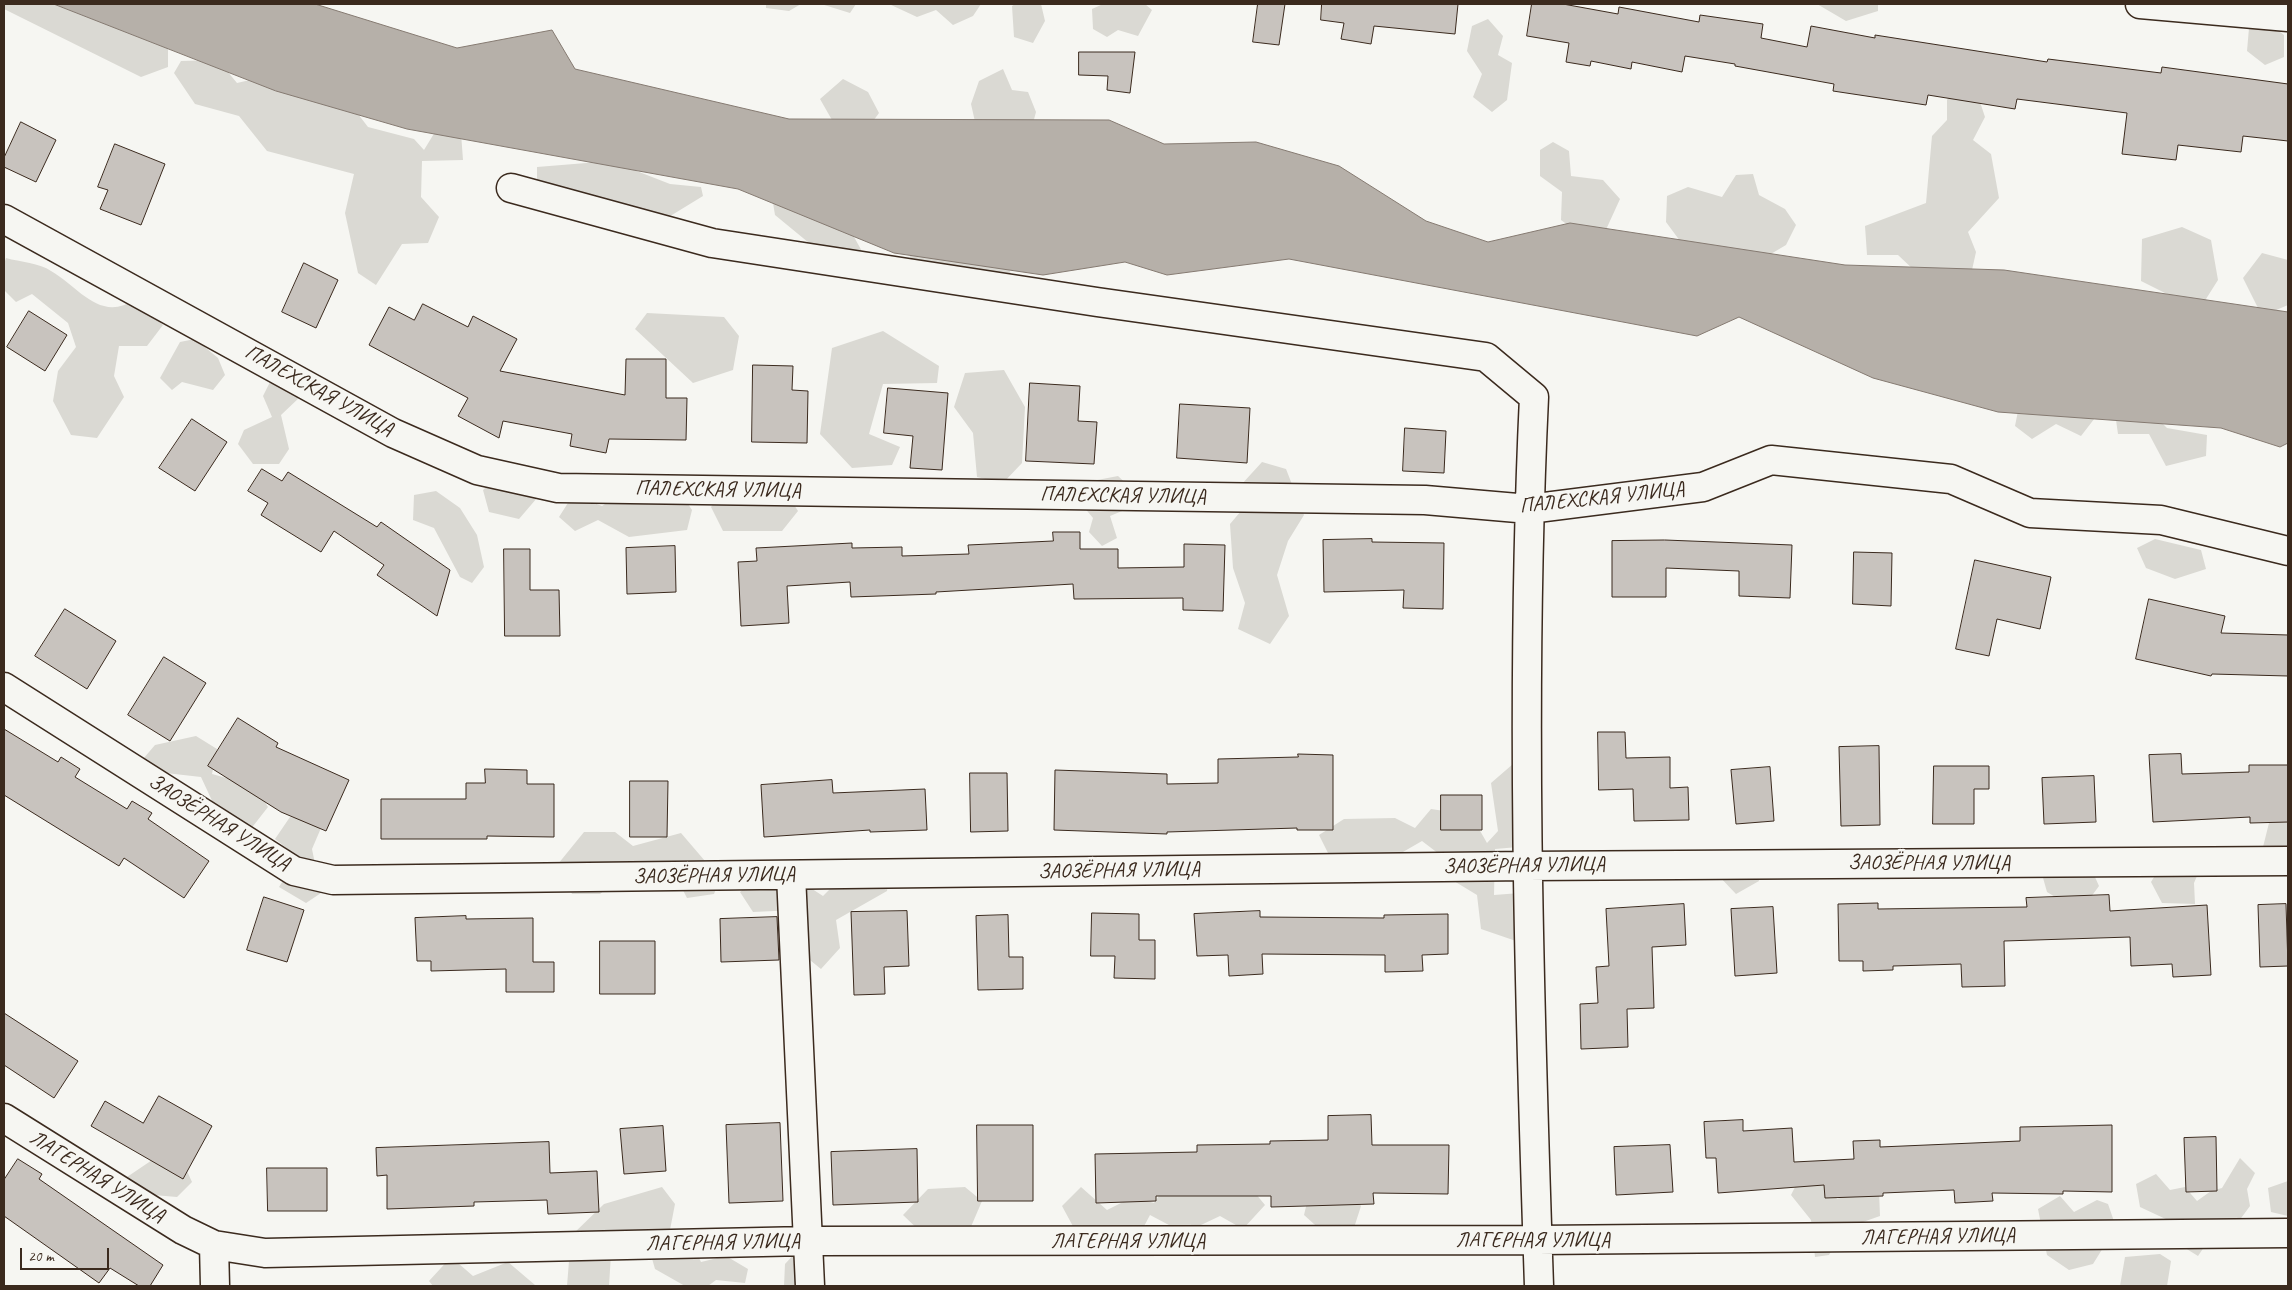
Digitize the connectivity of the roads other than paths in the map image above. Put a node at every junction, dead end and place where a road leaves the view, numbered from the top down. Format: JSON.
{"nodes":[{"id":1,"x":2140,"y":4,"type":"edge"},
{"id":2,"x":2275,"y":12,"type":"edge"},
{"id":3,"x":512,"y":188,"type":"dead end"},
{"id":4,"x":4,"y":219,"type":"edge"},
{"id":5,"x":1529,"y":509,"type":"junction"},
{"id":6,"x":2288,"y":552,"type":"edge"},
{"id":7,"x":4,"y":688,"type":"edge"},
{"id":8,"x":2288,"y":861,"type":"edge"},
{"id":9,"x":1528,"y":866,"type":"junction"},
{"id":10,"x":791,"y":875,"type":"junction"},
{"id":11,"x":4,"y":1118,"type":"edge"},
{"id":12,"x":2288,"y":1234,"type":"edge"},
{"id":13,"x":1538,"y":1240,"type":"junction"},
{"id":14,"x":807,"y":1241,"type":"junction"},
{"id":15,"x":214,"y":1245,"type":"junction"},
{"id":16,"x":215,"y":1286,"type":"edge"},
{"id":17,"x":810,"y":1286,"type":"edge"},
{"id":18,"x":1539,"y":1286,"type":"edge"}],
"edges":[{"from":1,"to":2,"type":"street"},
{"from":3,"to":5,"type":"street"},
{"from":4,"to":5,"type":"street","name":"ПАЛЕХСКАЯ УЛИЦА"},
{"from":5,"to":6,"type":"street","name":"ПАЛЕХСКАЯ УЛИЦА"},
{"from":5,"to":9,"type":"street"},
{"from":7,"to":10,"type":"street","name":"ЗАОЗЁРНАЯ УЛИЦА"},
{"from":8,"to":9,"type":"street","name":"ЗАОЗЁРНАЯ УЛИЦА"},
{"from":9,"to":10,"type":"street","name":"ЗАОЗЁРНАЯ УЛИЦА"},
{"from":9,"to":13,"type":"street"},
{"from":10,"to":14,"type":"street"},
{"from":11,"to":15,"type":"street","name":"ЛАГЕРНАЯ УЛИЦА"},
{"from":12,"to":13,"type":"street","name":"ЛАГЕРНАЯ УЛИЦА"},
{"from":13,"to":14,"type":"street","name":"ЛАГЕРНАЯ УЛИЦА"},
{"from":13,"to":18,"type":"street"},
{"from":14,"to":15,"type":"street","name":"ЛАГЕРНАЯ УЛИЦА"},
{"from":14,"to":17,"type":"street"},
{"from":15,"to":16,"type":"street"}]}
